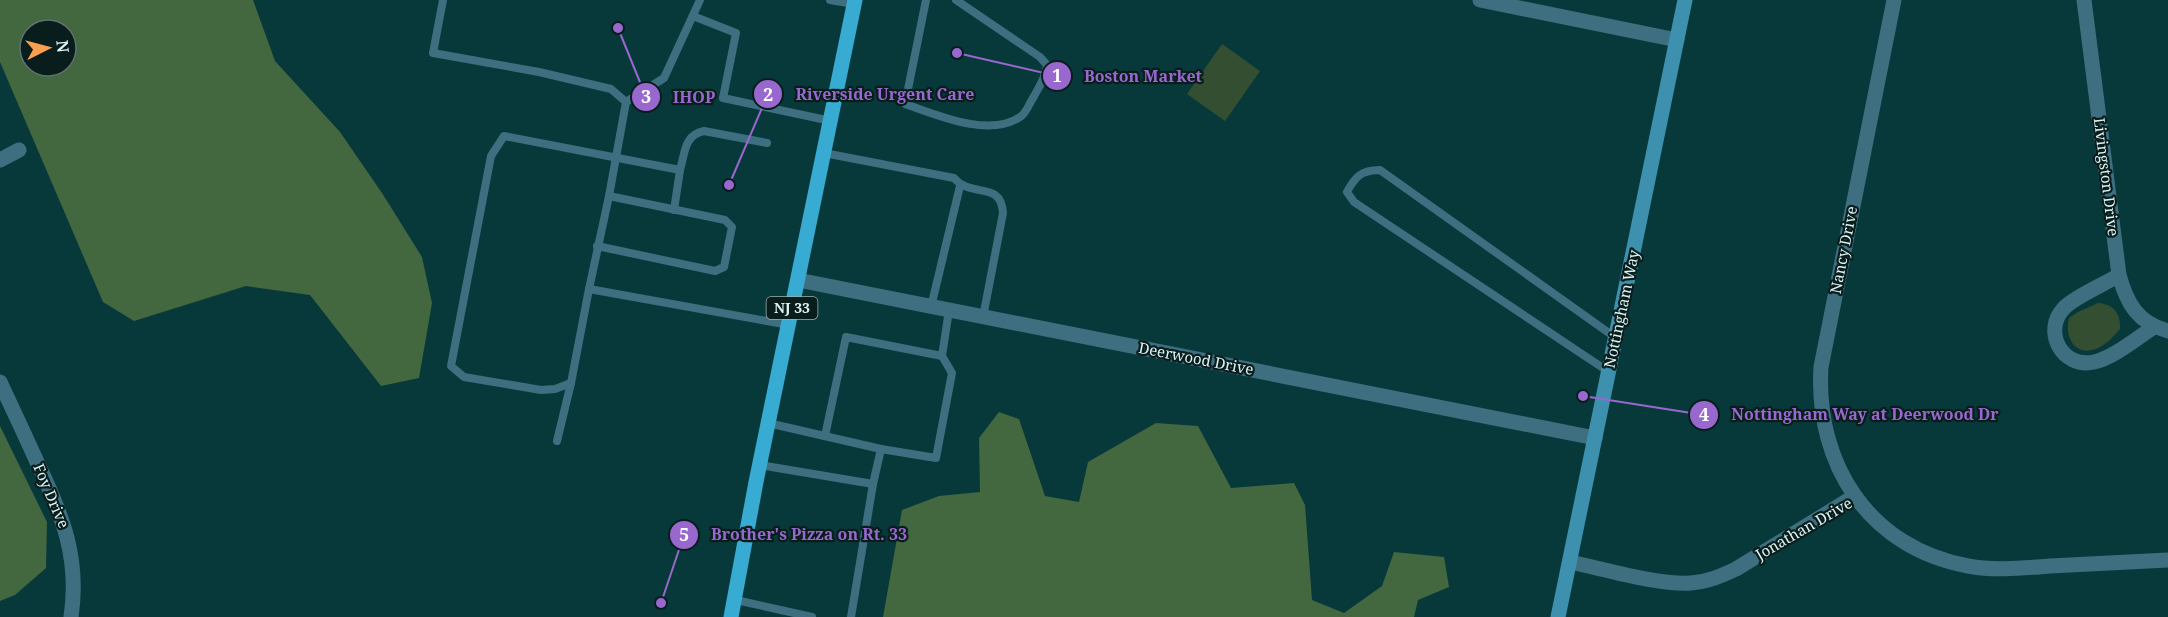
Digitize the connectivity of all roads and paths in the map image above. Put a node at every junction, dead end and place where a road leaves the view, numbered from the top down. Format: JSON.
{"nodes":[{"id":1,"x":443,"y":0,"type":"edge"},
{"id":2,"x":700,"y":0,"type":"edge"},
{"id":3,"x":830,"y":0,"type":"edge"},
{"id":4,"x":926,"y":0,"type":"edge"},
{"id":5,"x":956,"y":0,"type":"edge"},
{"id":6,"x":1480,"y":0,"type":"edge"},
{"id":7,"x":1685,"y":0,"type":"edge"},
{"id":8,"x":1894,"y":0,"type":"edge"},
{"id":9,"x":2084,"y":0,"type":"edge"},
{"id":10,"x":855,"y":2,"type":"edge"},
{"id":11,"x":693,"y":16,"type":"junction"},
{"id":12,"x":1677,"y":40,"type":"junction"},
{"id":13,"x":626,"y":102,"type":"junction"},
{"id":14,"x":831,"y":121,"type":"junction"},
{"id":15,"x":767,"y":143,"type":"dead end"},
{"id":16,"x":19,"y":150,"type":"dead end"},
{"id":17,"x":824,"y":153,"type":"junction"},
{"id":18,"x":617,"y":157,"type":"junction"},
{"id":19,"x":0,"y":160,"type":"edge"},
{"id":20,"x":680,"y":170,"type":"junction"},
{"id":21,"x":960,"y":186,"type":"junction"},
{"id":22,"x":609,"y":196,"type":"junction"},
{"id":23,"x":674,"y":210,"type":"junction"},
{"id":24,"x":597,"y":246,"type":"junction"},
{"id":25,"x":2119,"y":275,"type":"junction"},
{"id":26,"x":798,"y":280,"type":"junction"},
{"id":27,"x":589,"y":289,"type":"junction"},
{"id":28,"x":931,"y":307,"type":"junction"},
{"id":29,"x":949,"y":310,"type":"junction"},
{"id":30,"x":983,"y":317,"type":"junction"},
{"id":31,"x":789,"y":325,"type":"junction"},
{"id":32,"x":2161,"y":329,"type":"edge"},
{"id":33,"x":1616,"y":338,"type":"junction"},
{"id":34,"x":942,"y":356,"type":"junction"},
{"id":35,"x":1609,"y":372,"type":"junction"},
{"id":36,"x":0,"y":382,"type":"edge"},
{"id":37,"x":571,"y":383,"type":"junction"},
{"id":38,"x":768,"y":423,"type":"junction"},
{"id":39,"x":825,"y":436,"type":"junction"},
{"id":40,"x":1595,"y":438,"type":"junction"},
{"id":41,"x":557,"y":441,"type":"dead end"},
{"id":42,"x":881,"y":449,"type":"junction"},
{"id":43,"x":760,"y":465,"type":"junction"},
{"id":44,"x":873,"y":484,"type":"junction"},
{"id":45,"x":1855,"y":496,"type":"junction"},
{"id":46,"x":2168,"y":560,"type":"edge"},
{"id":47,"x":1570,"y":562,"type":"junction"},
{"id":48,"x":736,"y":600,"type":"junction"},
{"id":49,"x":71,"y":617,"type":"edge"},
{"id":50,"x":731,"y":617,"type":"edge"},
{"id":51,"x":812,"y":617,"type":"edge"},
{"id":52,"x":850,"y":617,"type":"edge"},
{"id":53,"x":1558,"y":617,"type":"edge"}],
"edges":[{"from":1,"to":13,"type":"lane"},
{"from":2,"to":11,"type":"lane"},
{"from":3,"to":10,"type":"lane"},
{"from":4,"to":5,"type":"lane"},
{"from":6,"to":12,"type":"street"},
{"from":7,"to":12,"type":"street","name":"Nottingham Way"},
{"from":8,"to":45,"type":"street","name":"Nancy Drive"},
{"from":9,"to":25,"type":"street","name":"Livingston Drive"},
{"from":10,"to":14,"type":"main road","number":"NJ 33"},
{"from":11,"to":13,"type":"lane"},
{"from":11,"to":14,"type":"lane"},
{"from":12,"to":33,"type":"street","name":"Nottingham Way"},
{"from":13,"to":18,"type":"lane"},
{"from":14,"to":17,"type":"main road","number":"NJ 33"},
{"from":15,"to":20,"type":"lane"},
{"from":16,"to":19,"type":"street"},
{"from":17,"to":21,"type":"lane"},
{"from":17,"to":26,"type":"main road","number":"NJ 33"},
{"from":18,"to":20,"type":"lane"},
{"from":18,"to":22,"type":"lane"},
{"from":18,"to":37,"type":"lane"},
{"from":20,"to":23,"type":"lane"},
{"from":21,"to":28,"type":"lane"},
{"from":21,"to":30,"type":"lane"},
{"from":22,"to":23,"type":"lane"},
{"from":22,"to":24,"type":"lane"},
{"from":23,"to":24,"type":"lane"},
{"from":24,"to":27,"type":"lane"},
{"from":25,"to":32,"type":"street","name":"Livingston Drive"},
{"from":25,"to":32,"type":"street"},
{"from":26,"to":28,"type":"street","name":"Deerwood Drive"},
{"from":26,"to":31,"type":"main road","number":"NJ 33"},
{"from":27,"to":31,"type":"lane"},
{"from":27,"to":37,"type":"lane"},
{"from":28,"to":29,"type":"street","name":"Deerwood Drive"},
{"from":29,"to":30,"type":"street","name":"Deerwood Drive"},
{"from":29,"to":34,"type":"lane"},
{"from":30,"to":40,"type":"street","name":"Deerwood Drive"},
{"from":31,"to":38,"type":"main road","number":"NJ 33"},
{"from":33,"to":35,"type":"street","name":"Nottingham Way"},
{"from":33,"to":35,"type":"lane"},
{"from":34,"to":39,"type":"lane"},
{"from":34,"to":42,"type":"lane"},
{"from":35,"to":40,"type":"street","name":"Nottingham Way"},
{"from":36,"to":49,"type":"street","name":"Foy Drive"},
{"from":37,"to":41,"type":"lane"},
{"from":38,"to":39,"type":"lane"},
{"from":38,"to":43,"type":"main road","number":"NJ 33"},
{"from":39,"to":42,"type":"lane"},
{"from":40,"to":47,"type":"street","name":"Nottingham Way"},
{"from":42,"to":44,"type":"lane"},
{"from":43,"to":44,"type":"lane"},
{"from":43,"to":48,"type":"main road","number":"NJ 33"},
{"from":44,"to":52,"type":"lane"},
{"from":45,"to":46,"type":"street","name":"Jonathan Drive"},
{"from":45,"to":47,"type":"street","name":"Jonathan Drive"},
{"from":47,"to":53,"type":"street","name":"Nottingham Way"},
{"from":48,"to":50,"type":"main road","number":"NJ 33"},
{"from":48,"to":51,"type":"lane"}]}
